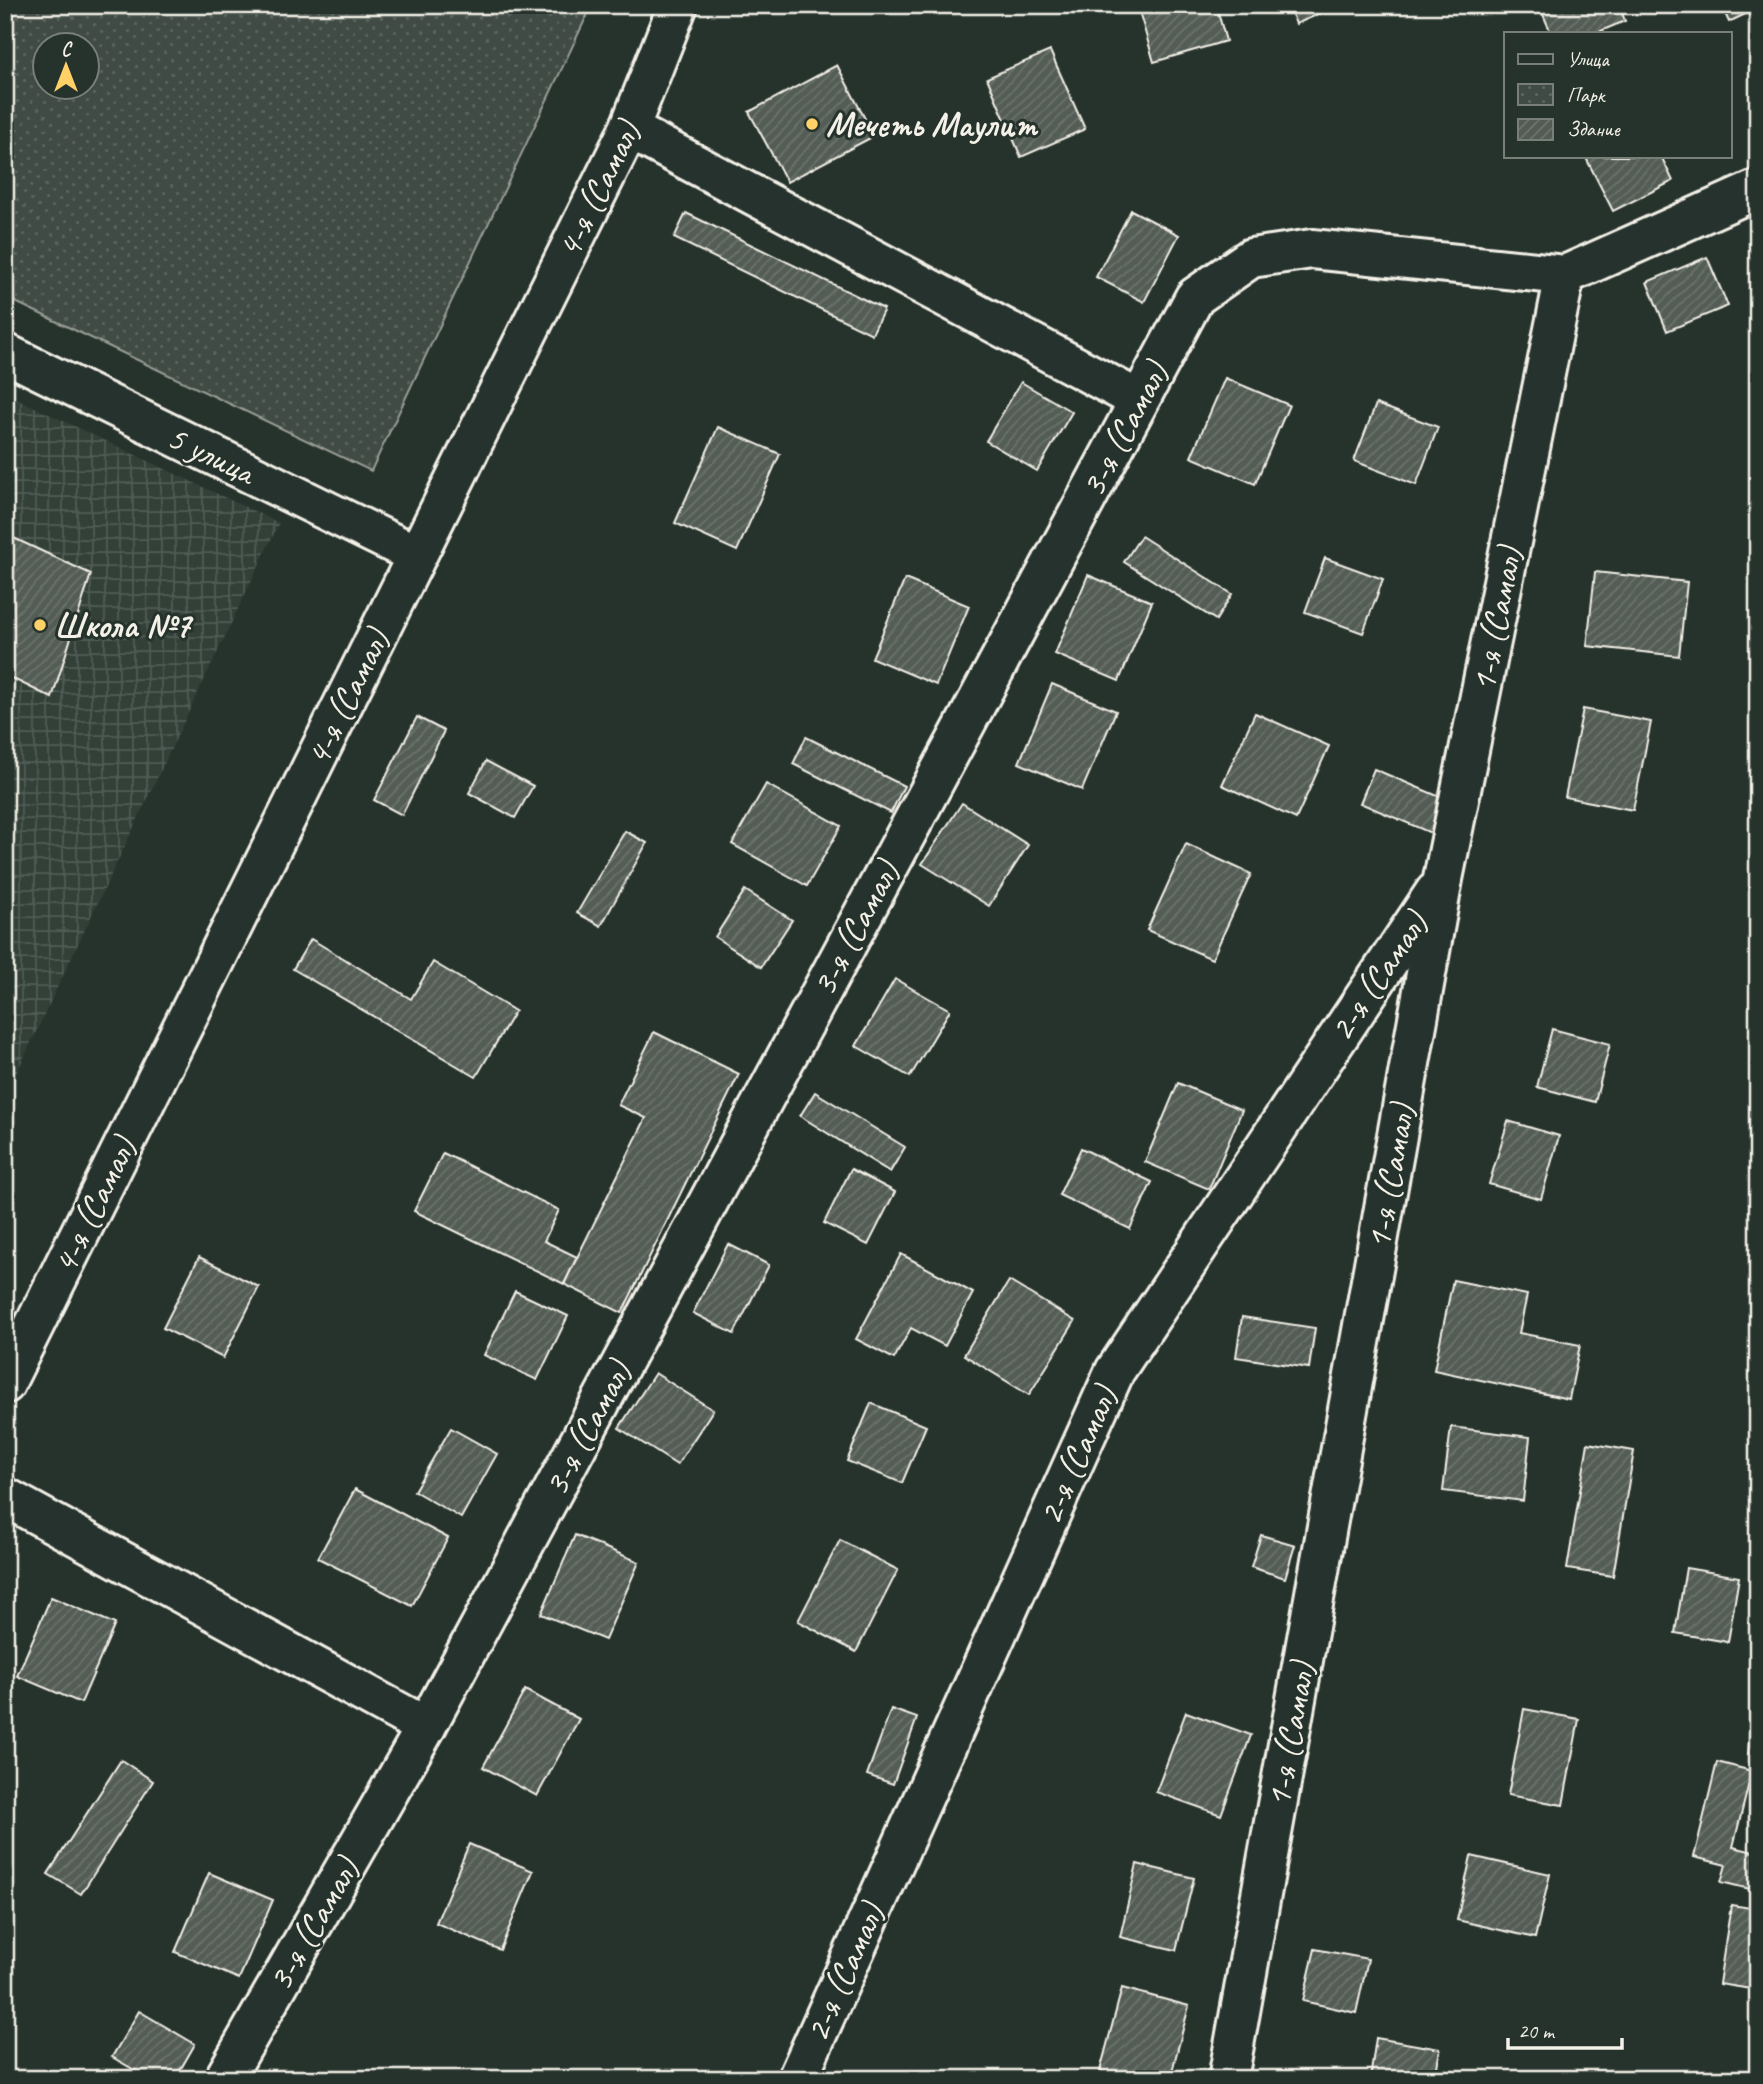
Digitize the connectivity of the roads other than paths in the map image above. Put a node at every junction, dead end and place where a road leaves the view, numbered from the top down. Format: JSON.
{"nodes":[{"id":1,"x":678,"y":5,"type":"edge"},
{"id":2,"x":629,"y":129,"type":"junction"},
{"id":3,"x":1758,"y":189,"type":"edge"},
{"id":4,"x":1566,"y":275,"type":"junction"},
{"id":5,"x":5,"y":353,"type":"edge"},
{"id":6,"x":1139,"y":400,"type":"junction"},
{"id":7,"x":417,"y":555,"type":"junction"},
{"id":8,"x":1443,"y":879,"type":"junction"},
{"id":9,"x":5,"y":1384,"type":"edge"},
{"id":10,"x":5,"y":1497,"type":"edge"},
{"id":11,"x":426,"y":1727,"type":"junction"},
{"id":12,"x":224,"y":2079,"type":"edge"},
{"id":13,"x":797,"y":2079,"type":"edge"},
{"id":14,"x":1228,"y":2079,"type":"edge"}],
"edges":[{"from":1,"to":2,"type":"street","name":"4-я (Самал)"},
{"from":2,"to":6,"type":"street"},
{"from":2,"to":7,"type":"street","name":"4-я (Самал)"},
{"from":3,"to":4,"type":"street","name":"3-я (Самал)"},
{"from":4,"to":6,"type":"street","name":"3-я (Самал)"},
{"from":4,"to":8,"type":"street","name":"1-я (Самал)"},
{"from":5,"to":7,"type":"street","name":"5 улица"},
{"from":6,"to":11,"type":"street","name":"3-я (Самал)"},
{"from":7,"to":9,"type":"street","name":"4-я (Самал)"},
{"from":8,"to":13,"type":"street","name":"2-я (Самал)"},
{"from":8,"to":14,"type":"street","name":"1-я (Самал)"},
{"from":10,"to":11,"type":"street"},
{"from":11,"to":12,"type":"street","name":"3-я (Самал)"}]}
